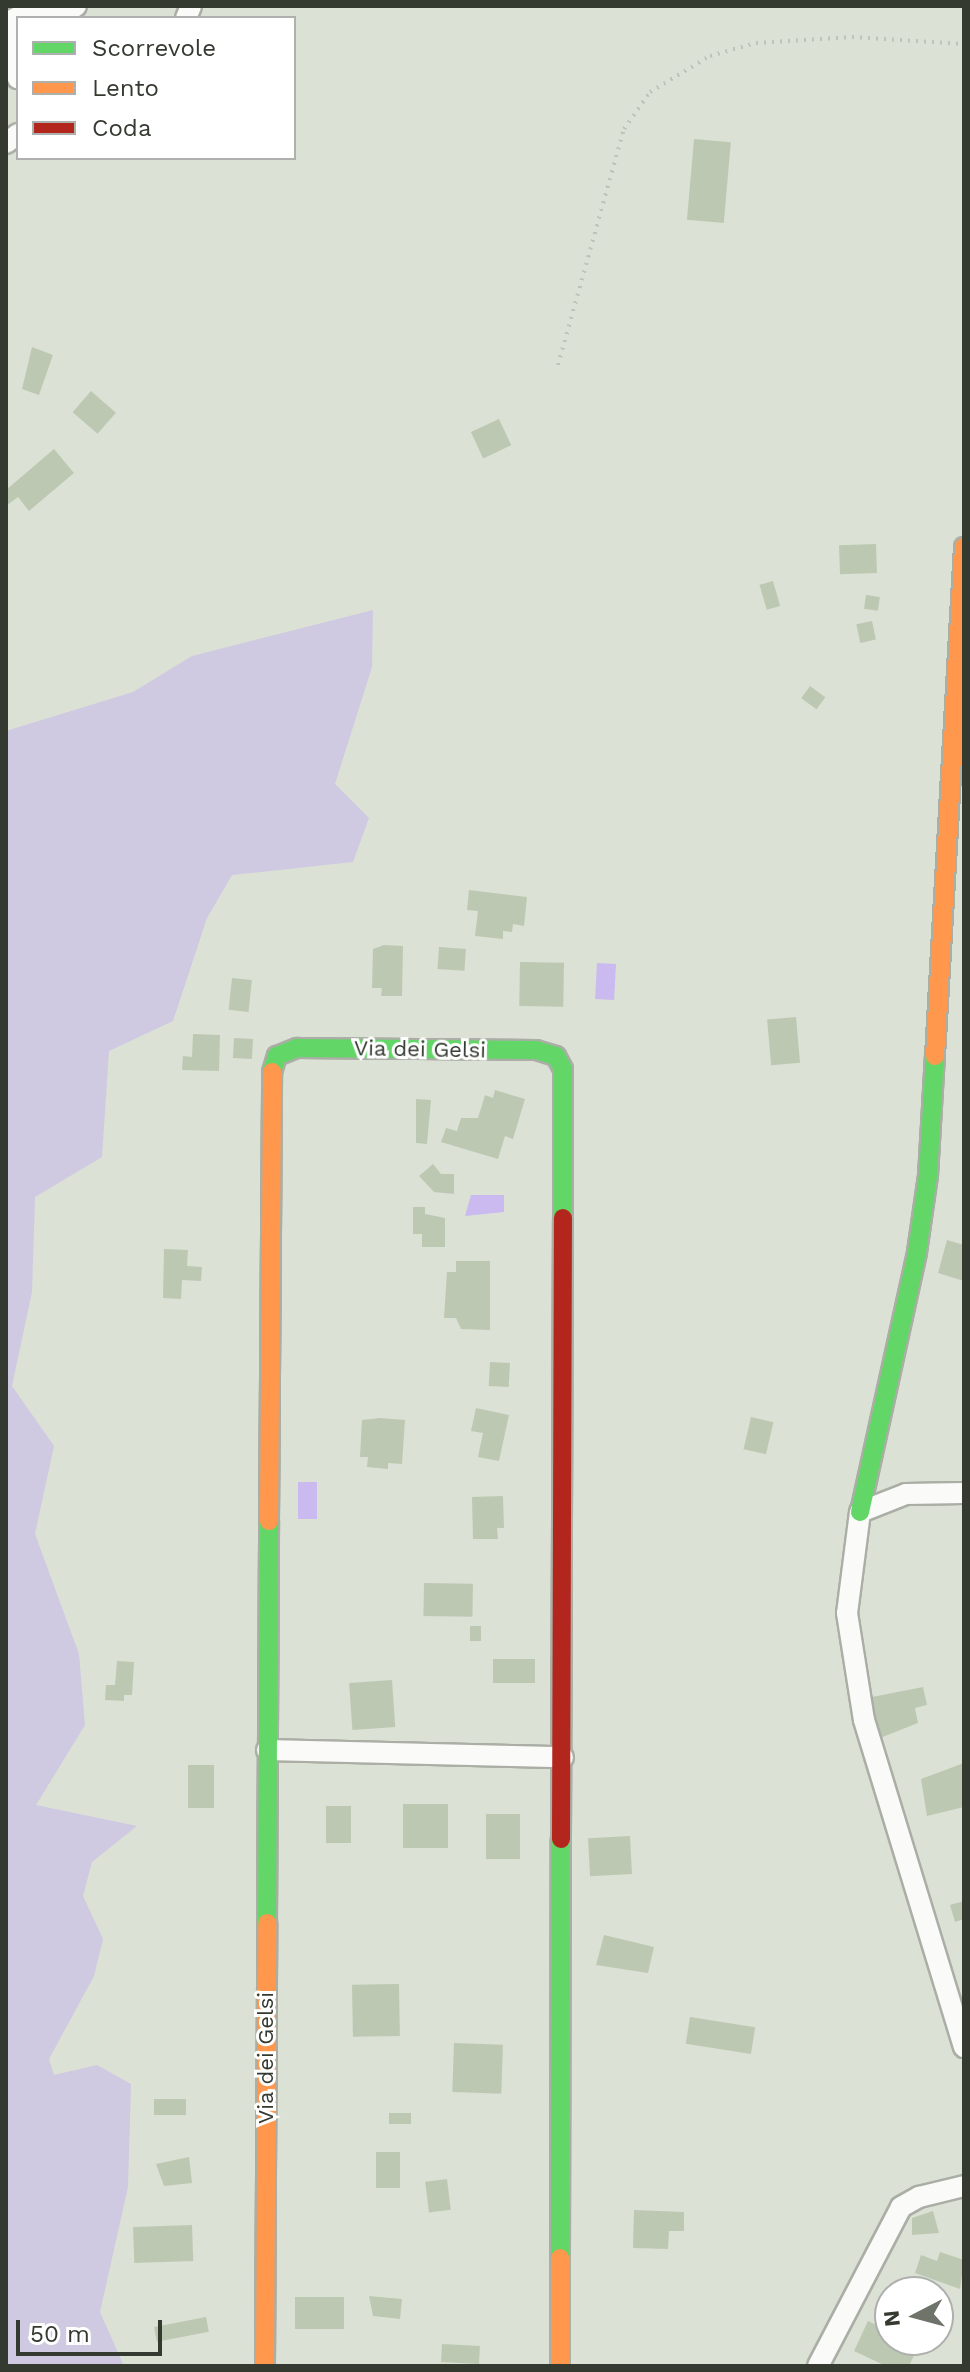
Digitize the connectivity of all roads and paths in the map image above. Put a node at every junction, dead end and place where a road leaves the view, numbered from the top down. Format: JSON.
{"nodes":[{"id":1,"x":39,"y":6,"type":"edge"},
{"id":2,"x":76,"y":6,"type":"edge"},
{"id":3,"x":20,"y":16,"type":"edge"},
{"id":4,"x":52,"y":16,"type":"edge"},
{"id":5,"x":16,"y":34,"type":"edge"},
{"id":6,"x":964,"y":44,"type":"edge"},
{"id":7,"x":16,"y":72,"type":"edge"},
{"id":8,"x":558,"y":365,"type":"dead end"},
{"id":9,"x":964,"y":547,"type":"edge"},
{"id":10,"x":964,"y":1493,"type":"edge"},
{"id":11,"x":860,"y":1512,"type":"junction"},
{"id":12,"x":267,"y":1750,"type":"junction"},
{"id":13,"x":563,"y":1757,"type":"junction"},
{"id":14,"x":964,"y":2047,"type":"edge"},
{"id":15,"x":964,"y":2186,"type":"edge"},
{"id":16,"x":265,"y":2366,"type":"edge"},
{"id":17,"x":560,"y":2366,"type":"edge"},
{"id":18,"x":818,"y":2366,"type":"edge"}],
"edges":[{"from":1,"to":3,"type":"street"},
{"from":2,"to":4,"type":"street"},
{"from":5,"to":7,"type":"street"},
{"from":6,"to":8,"type":"path"},
{"from":9,"to":11,"type":"street"},
{"from":10,"to":11,"type":"street"},
{"from":11,"to":14,"type":"street"},
{"from":12,"to":13,"type":"street"},
{"from":12,"to":13,"type":"street","name":"Via dei Gelsi"},
{"from":12,"to":16,"type":"street","name":"Via dei Gelsi"},
{"from":13,"to":17,"type":"street","name":"Via dei Gelsi"},
{"from":15,"to":18,"type":"street"}]}
